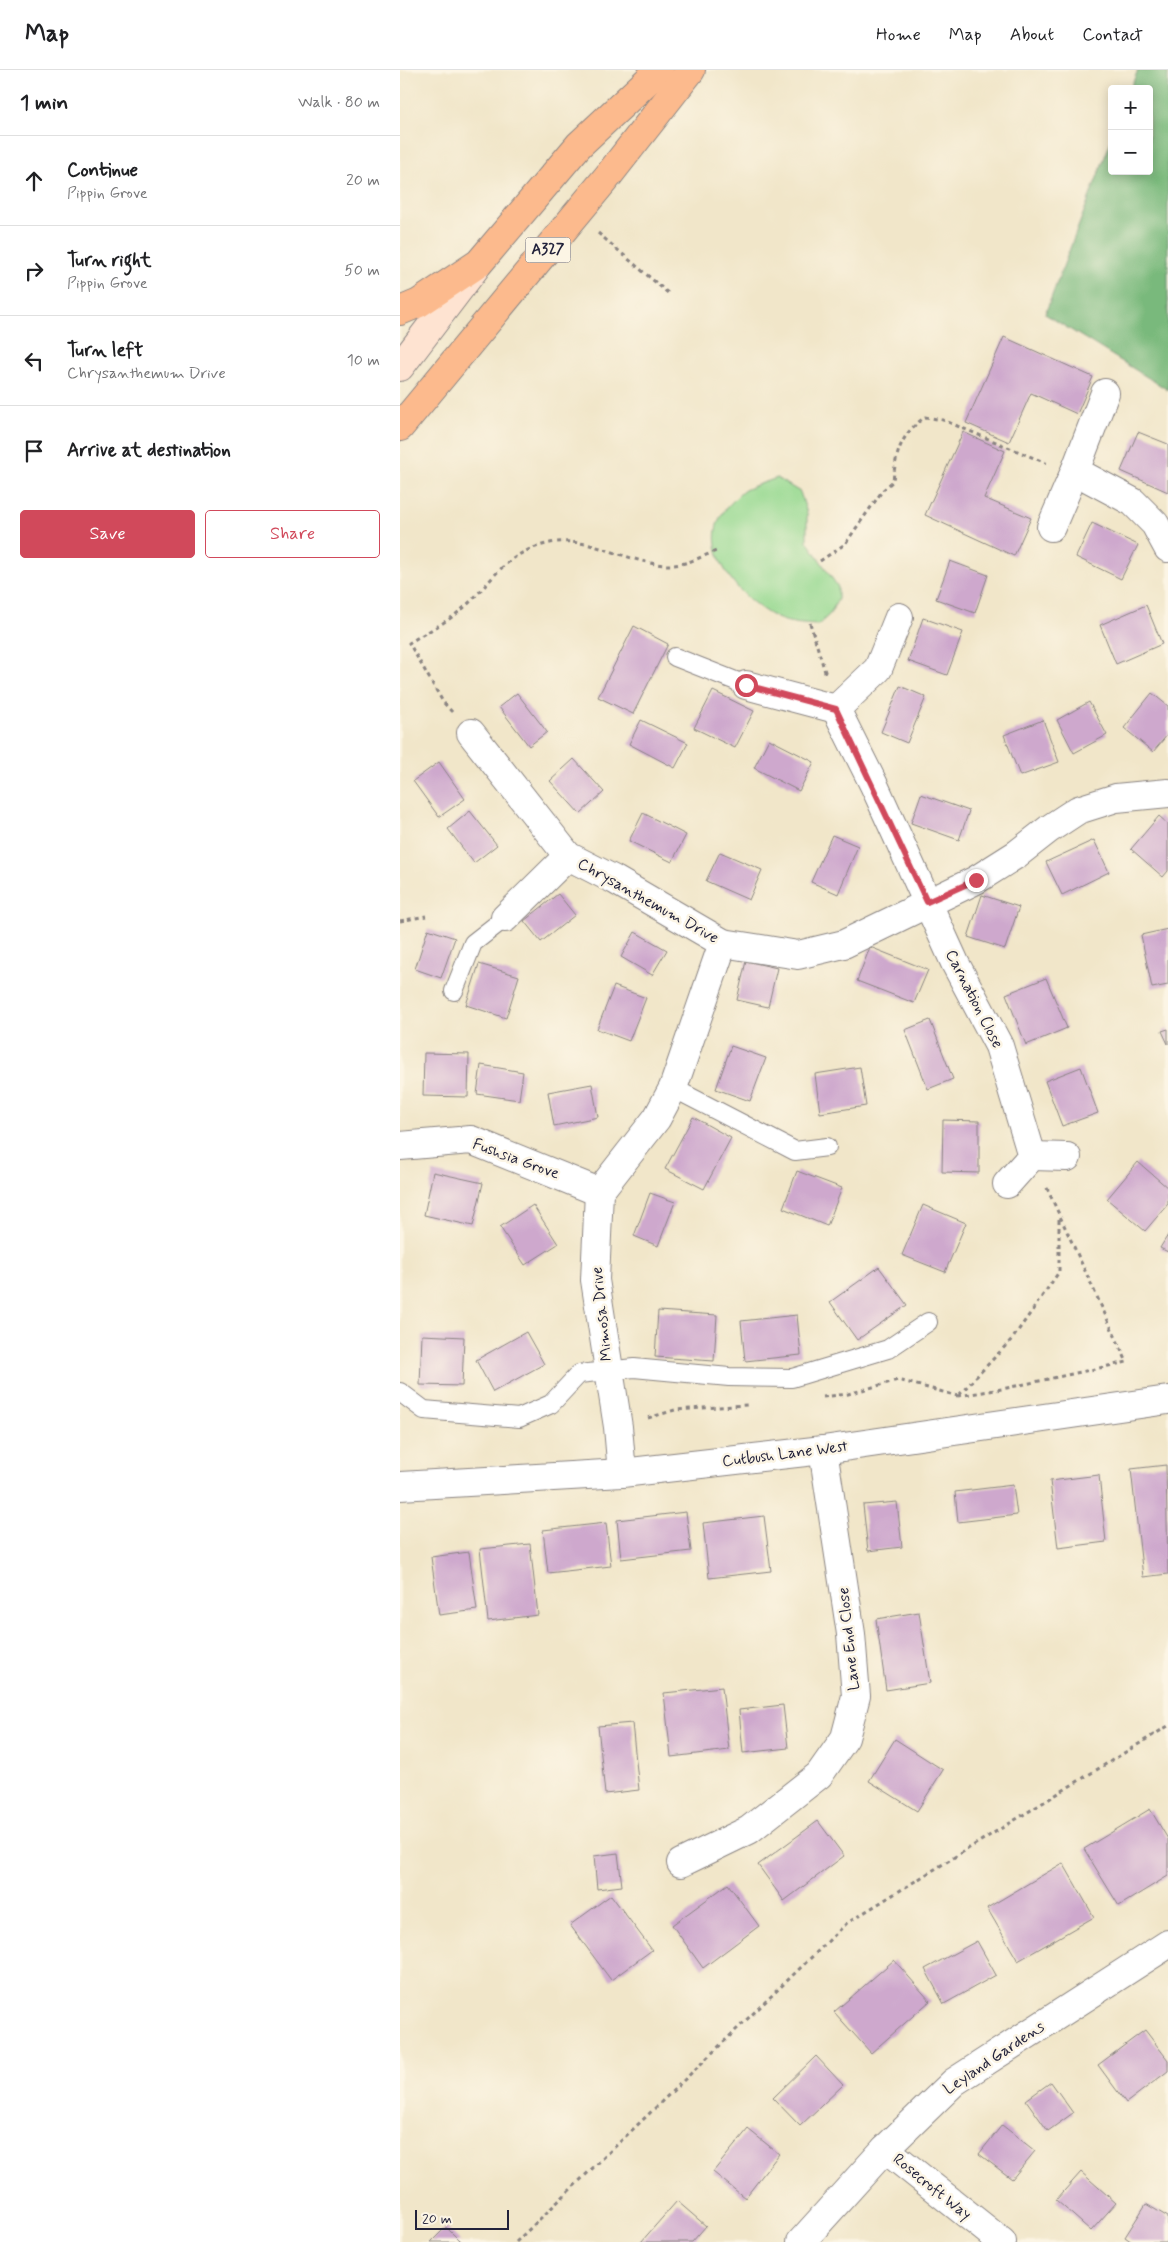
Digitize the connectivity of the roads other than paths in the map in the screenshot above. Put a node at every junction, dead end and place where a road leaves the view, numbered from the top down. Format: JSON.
{"nodes":[{"id":1,"x":659,"y":70,"type":"edge"},
{"id":2,"x":691,"y":70,"type":"edge"},
{"id":3,"x":479,"y":263,"type":"junction"},
{"id":4,"x":400,"y":311,"type":"edge"},
{"id":5,"x":400,"y":367,"type":"edge"},
{"id":6,"x":1105,"y":393,"type":"dead end"},
{"id":7,"x":400,"y":427,"type":"edge"},
{"id":8,"x":1074,"y":473,"type":"junction"},
{"id":9,"x":1051,"y":527,"type":"dead end"},
{"id":10,"x":1168,"y":548,"type":"edge"},
{"id":11,"x":899,"y":617,"type":"dead end"},
{"id":12,"x":675,"y":657,"type":"dead end"},
{"id":13,"x":746,"y":685,"type":"joint"},
{"id":14,"x":836,"y":709,"type":"junction"},
{"id":15,"x":471,"y":733,"type":"road end"},
{"id":16,"x":1168,"y":793,"type":"edge"},
{"id":17,"x":568,"y":856,"type":"junction"},
{"id":18,"x":927,"y":902,"type":"junction"},
{"id":19,"x":505,"y":918,"type":"joint"},
{"id":20,"x":723,"y":943,"type":"junction"},
{"id":21,"x":454,"y":990,"type":"dead end"},
{"id":22,"x":673,"y":1088,"type":"junction"},
{"id":23,"x":400,"y":1146,"type":"edge"},
{"id":24,"x":827,"y":1148,"type":"dead end"},
{"id":25,"x":1032,"y":1156,"type":"junction"},
{"id":26,"x":1067,"y":1157,"type":"dead end"},
{"id":27,"x":1007,"y":1184,"type":"dead end"},
{"id":28,"x":599,"y":1192,"type":"junction"},
{"id":29,"x":928,"y":1322,"type":"dead end"},
{"id":30,"x":608,"y":1370,"type":"junction"},
{"id":31,"x":400,"y":1392,"type":"edge"},
{"id":32,"x":1168,"y":1400,"type":"edge"},
{"id":33,"x":823,"y":1450,"type":"junction"},
{"id":34,"x":622,"y":1473,"type":"junction"},
{"id":35,"x":400,"y":1486,"type":"edge"},
{"id":36,"x":681,"y":1863,"type":"dead end"},
{"id":37,"x":1168,"y":1944,"type":"edge"},
{"id":38,"x":885,"y":2149,"type":"junction"},
{"id":39,"x":801,"y":2242,"type":"edge"},
{"id":40,"x":1002,"y":2242,"type":"edge"}],
"edges":[{"from":1,"to":3,"type":"main road","number":"A327"},
{"from":2,"to":7,"type":"main road","number":"A327"},
{"from":3,"to":4,"type":"main road","number":"A327"},
{"from":3,"to":5,"type":"main road"},
{"from":6,"to":8,"type":"street"},
{"from":8,"to":9,"type":"street"},
{"from":8,"to":10,"type":"street"},
{"from":11,"to":14,"type":"street"},
{"from":12,"to":13,"type":"lane"},
{"from":13,"to":14,"type":"street"},
{"from":14,"to":18,"type":"street","name":"Carnation Close"},
{"from":15,"to":17,"type":"street","name":"Chrysanthemum Drive"},
{"from":16,"to":18,"type":"street","name":"Chrysanthemum Drive"},
{"from":17,"to":19,"type":"street","name":"Chrysanthemum Drive"},
{"from":17,"to":20,"type":"street","name":"Chrysanthemum Drive"},
{"from":18,"to":20,"type":"street","name":"Chrysanthemum Drive"},
{"from":18,"to":25,"type":"street","name":"Carnation Close"},
{"from":19,"to":21,"type":"lane"},
{"from":20,"to":22,"type":"street"},
{"from":22,"to":24,"type":"lane"},
{"from":22,"to":28,"type":"street"},
{"from":23,"to":28,"type":"street","name":"Fushsia Grove"},
{"from":25,"to":26,"type":"street"},
{"from":25,"to":27,"type":"street"},
{"from":28,"to":30,"type":"street","name":"Mimosa Drive"},
{"from":29,"to":30,"type":"lane"},
{"from":30,"to":31,"type":"lane"},
{"from":30,"to":34,"type":"street","name":"Mimosa Drive"},
{"from":32,"to":33,"type":"street","name":"Cutbush Lane West"},
{"from":33,"to":34,"type":"street","name":"Cutbush Lane West"},
{"from":33,"to":36,"type":"street","name":"Lane End Close"},
{"from":34,"to":35,"type":"street","name":"Cutbush Lane West"},
{"from":37,"to":38,"type":"street","name":"Leyland Gardens"},
{"from":38,"to":39,"type":"street","name":"Leyland Gardens"},
{"from":38,"to":40,"type":"street","name":"Rosecroft Way"}]}
